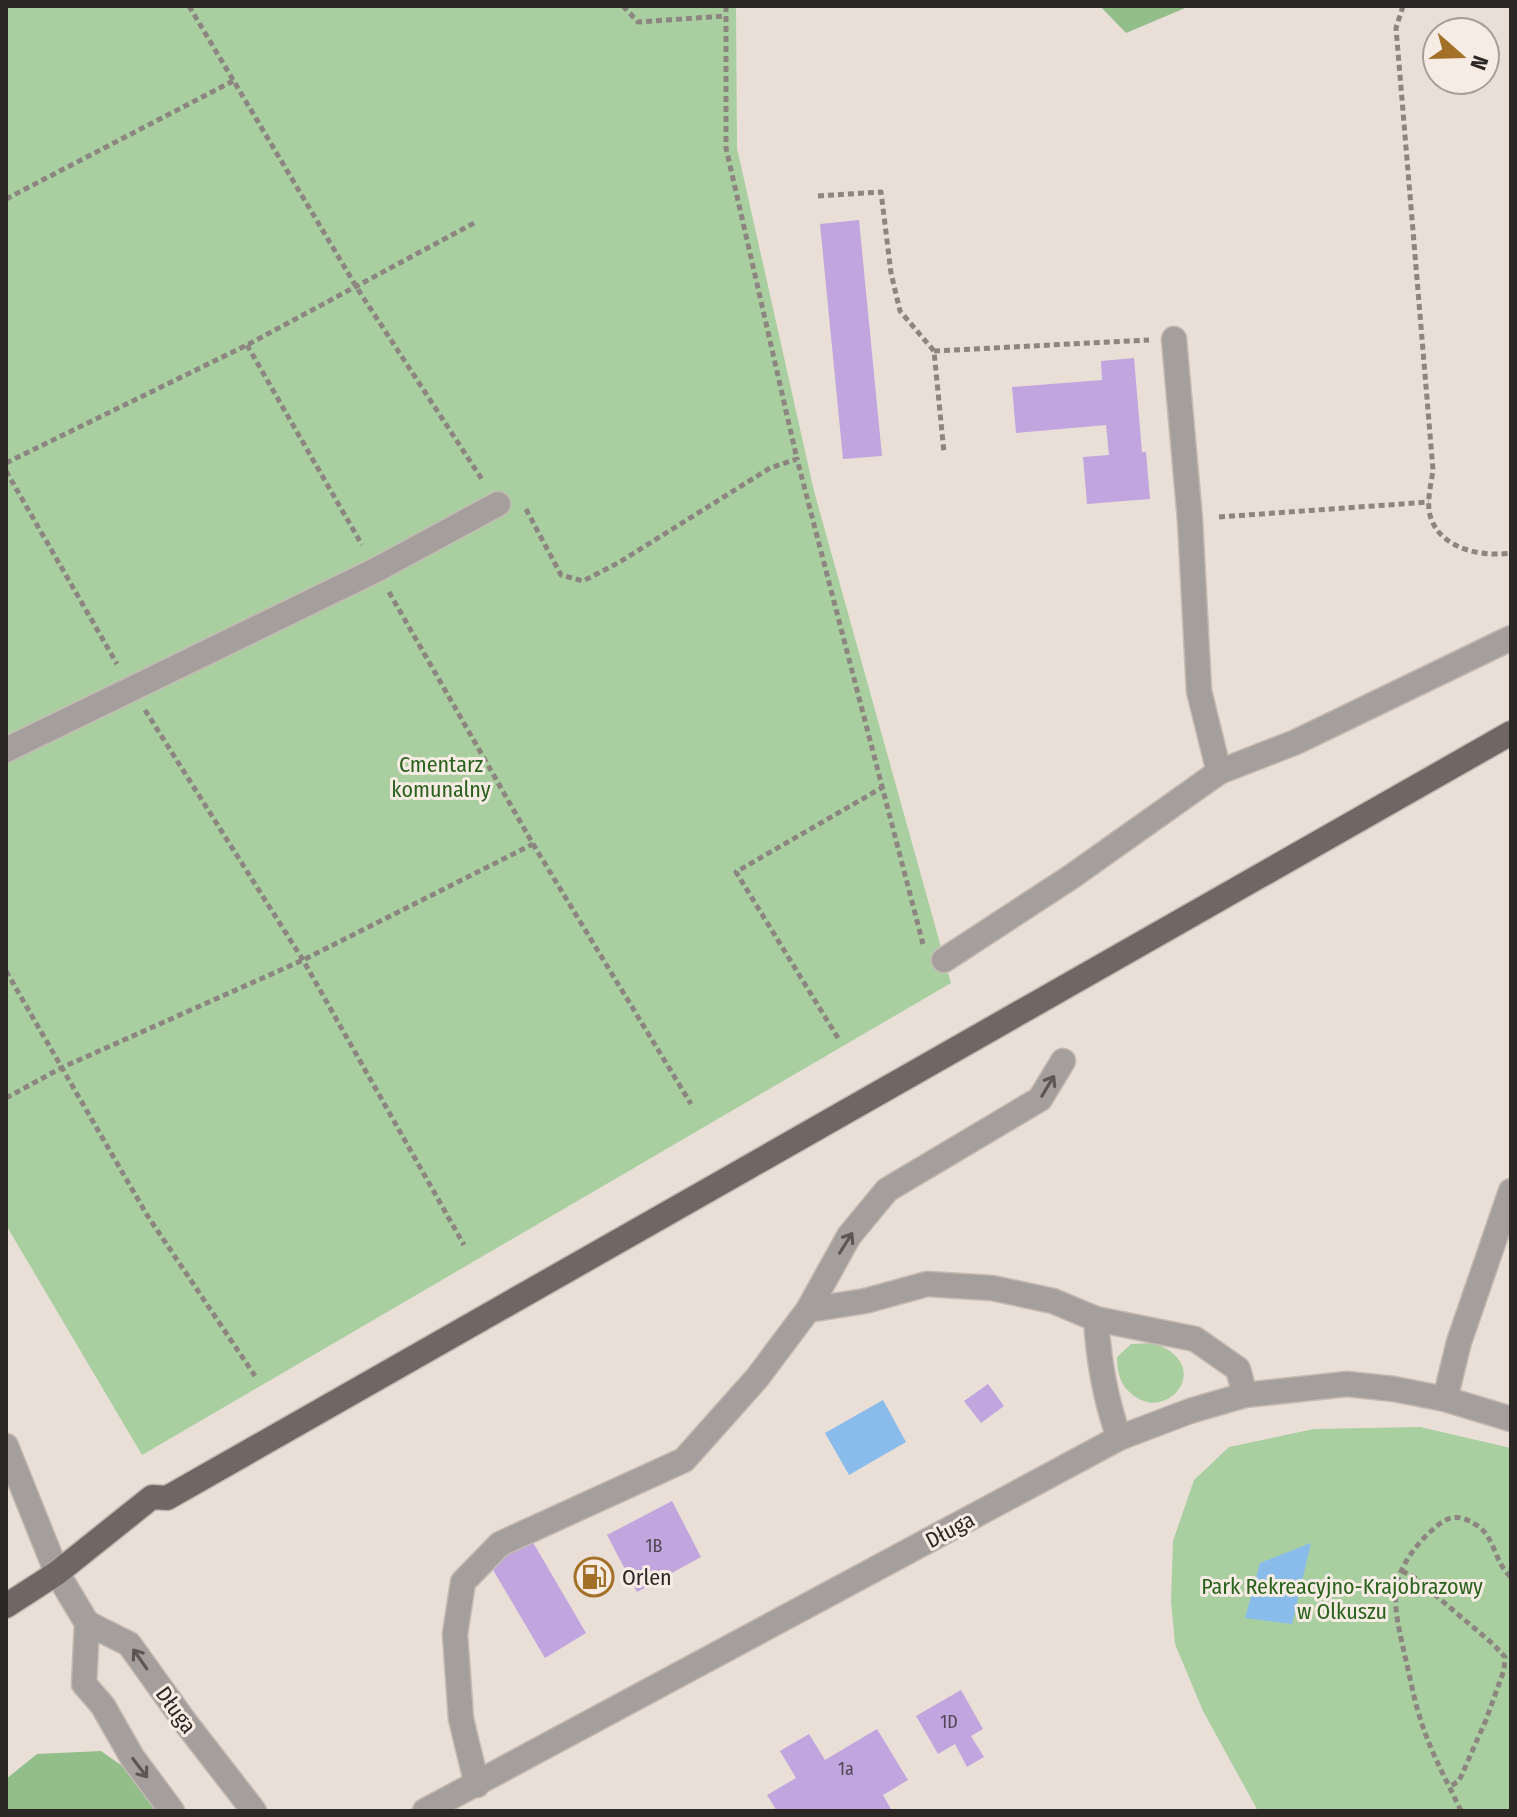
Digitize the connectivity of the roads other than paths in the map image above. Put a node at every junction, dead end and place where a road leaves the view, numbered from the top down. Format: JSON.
{"nodes":[{"id":1,"x":1174,"y":339,"type":"road end"},
{"id":2,"x":498,"y":504,"type":"road end"},
{"id":3,"x":1511,"y":638,"type":"edge"},
{"id":4,"x":1511,"y":733,"type":"edge"},
{"id":5,"x":6,"y":750,"type":"edge"},
{"id":6,"x":1219,"y":772,"type":"junction"},
{"id":7,"x":944,"y":960,"type":"road end"},
{"id":8,"x":1063,"y":1061,"type":"dead end"},
{"id":9,"x":1511,"y":1191,"type":"edge"},
{"id":10,"x":1505,"y":1223,"type":"edge"},
{"id":11,"x":808,"y":1310,"type":"junction"},
{"id":12,"x":1096,"y":1319,"type":"junction"},
{"id":13,"x":1245,"y":1395,"type":"junction"},
{"id":14,"x":1445,"y":1399,"type":"junction"},
{"id":15,"x":1511,"y":1419,"type":"edge"},
{"id":16,"x":1119,"y":1438,"type":"junction"},
{"id":17,"x":6,"y":1446,"type":"edge"},
{"id":18,"x":57,"y":1573,"type":"junction"},
{"id":19,"x":6,"y":1606,"type":"edge"},
{"id":20,"x":87,"y":1623,"type":"junction"},
{"id":21,"x":477,"y":1785,"type":"junction"},
{"id":22,"x":172,"y":1811,"type":"edge"},
{"id":23,"x":254,"y":1811,"type":"edge"},
{"id":24,"x":425,"y":1811,"type":"edge"}],
"edges":[{"from":1,"to":6,"type":"street"},
{"from":2,"to":5,"type":"street"},
{"from":3,"to":6,"type":"street"},
{"from":4,"to":18,"type":"main road"},
{"from":6,"to":7,"type":"street"},
{"from":11,"to":8,"type":"street","one_way":true},
{"from":9,"to":10,"type":"street"},
{"from":10,"to":14,"type":"street"},
{"from":11,"to":12,"type":"street"},
{"from":11,"to":21,"type":"street"},
{"from":12,"to":13,"type":"street"},
{"from":12,"to":16,"type":"street"},
{"from":13,"to":14,"type":"street","name":"Długa"},
{"from":13,"to":16,"type":"street","name":"Długa"},
{"from":14,"to":15,"type":"street","name":"Długa"},
{"from":16,"to":21,"type":"street","name":"Długa"},
{"from":17,"to":18,"type":"street"},
{"from":18,"to":19,"type":"main road"},
{"from":18,"to":20,"type":"street"},
{"from":20,"to":22,"type":"street","one_way":true},
{"from":23,"to":20,"type":"street","name":"Długa","one_way":true},
{"from":21,"to":24,"type":"street","name":"Długa"}]}
